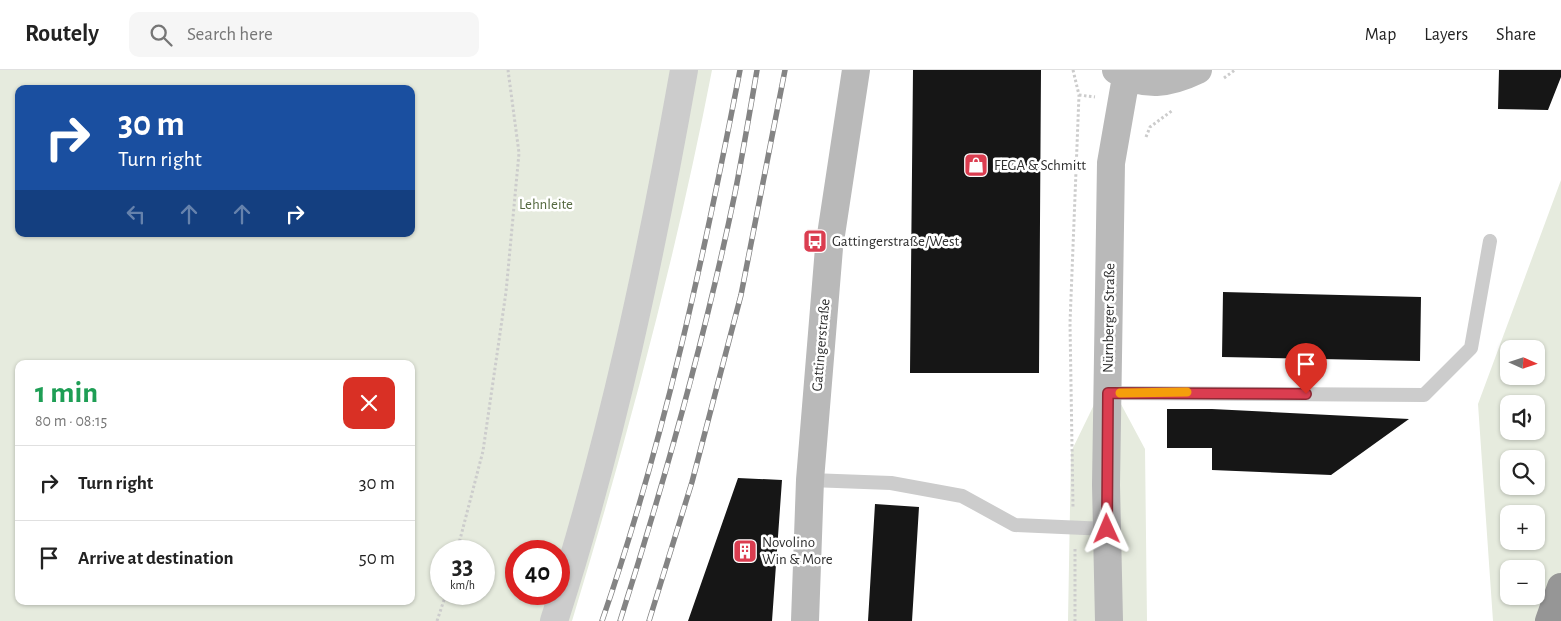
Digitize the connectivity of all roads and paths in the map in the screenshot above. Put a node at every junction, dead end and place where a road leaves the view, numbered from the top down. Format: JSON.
{"nodes":[{"id":1,"x":508,"y":70,"type":"edge"},
{"id":2,"x":684,"y":70,"type":"edge"},
{"id":3,"x":856,"y":70,"type":"edge"},
{"id":4,"x":1073,"y":70,"type":"edge"},
{"id":5,"x":1198,"y":70,"type":"edge"},
{"id":6,"x":1121,"y":73,"type":"edge"},
{"id":7,"x":1490,"y":241,"type":"dead end"},
{"id":8,"x":1108,"y":393,"type":"junction"},
{"id":9,"x":810,"y":480,"type":"junction"},
{"id":10,"x":1074,"y":526,"type":"junction"},
{"id":11,"x":1107,"y":529,"type":"junction"},
{"id":12,"x":460,"y":540,"type":"edge"},
{"id":13,"x":1561,"y":588,"type":"edge"},
{"id":14,"x":442,"y":605,"type":"edge"},
{"id":15,"x":437,"y":621,"type":"edge"},
{"id":16,"x":554,"y":621,"type":"edge"},
{"id":17,"x":805,"y":621,"type":"edge"},
{"id":18,"x":1075,"y":621,"type":"edge"},
{"id":19,"x":1110,"y":621,"type":"edge"},
{"id":20,"x":1548,"y":621,"type":"edge"}],
"edges":[{"from":1,"to":12,"type":"path"},
{"from":2,"to":16,"type":"street"},
{"from":3,"to":9,"type":"street","name":"Gattingerstraße"},
{"from":4,"to":10,"type":"path"},
{"from":5,"to":6,"type":"street","name":"Nürnberger Straße"},
{"from":6,"to":8,"type":"street","name":"Nürnberger Straße"},
{"from":7,"to":8,"type":"lane"},
{"from":8,"to":11,"type":"street","name":"Nürnberger Straße"},
{"from":9,"to":10,"type":"lane"},
{"from":9,"to":17,"type":"street","name":"Gattingerstraße"},
{"from":10,"to":11,"type":"lane"},
{"from":10,"to":18,"type":"path"},
{"from":11,"to":19,"type":"street","name":"Nürnberger Straße"},
{"from":13,"to":20,"type":"highway"},
{"from":14,"to":15,"type":"path"}]}
